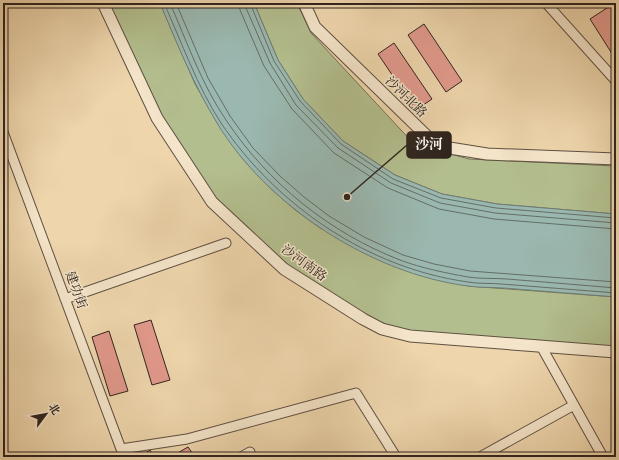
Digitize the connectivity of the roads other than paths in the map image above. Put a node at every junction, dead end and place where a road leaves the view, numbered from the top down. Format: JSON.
{"nodes":[{"id":1,"x":103,"y":3,"type":"edge"},
{"id":2,"x":304,"y":3,"type":"edge"},
{"id":3,"x":546,"y":3,"type":"edge"},
{"id":4,"x":616,"y":80,"type":"edge"},
{"id":5,"x":3,"y":132,"type":"edge"},
{"id":6,"x":616,"y":159,"type":"edge"},
{"id":7,"x":226,"y":243,"type":"dead end"},
{"id":8,"x":65,"y":299,"type":"junction"},
{"id":9,"x":541,"y":346,"type":"junction"},
{"id":10,"x":616,"y":352,"type":"edge"},
{"id":11,"x":574,"y":405,"type":"junction"},
{"id":12,"x":250,"y":452,"type":"dead end"},
{"id":13,"x":123,"y":453,"type":"edge"},
{"id":14,"x":241,"y":457,"type":"edge"},
{"id":15,"x":396,"y":457,"type":"edge"},
{"id":16,"x":480,"y":457,"type":"edge"},
{"id":17,"x":603,"y":457,"type":"edge"}],
"edges":[{"from":1,"to":9,"type":"street","name":"沙河南路"},
{"from":2,"to":6,"type":"street","name":"沙河北路"},
{"from":3,"to":4,"type":"street"},
{"from":5,"to":8,"type":"street","name":"建功街"},
{"from":7,"to":8,"type":"street"},
{"from":8,"to":13,"type":"street","name":"建功街"},
{"from":9,"to":10,"type":"street","name":"沙河南路"},
{"from":9,"to":11,"type":"street"},
{"from":11,"to":16,"type":"street"},
{"from":11,"to":17,"type":"street"},
{"from":12,"to":14,"type":"street"},
{"from":13,"to":15,"type":"street"}]}
